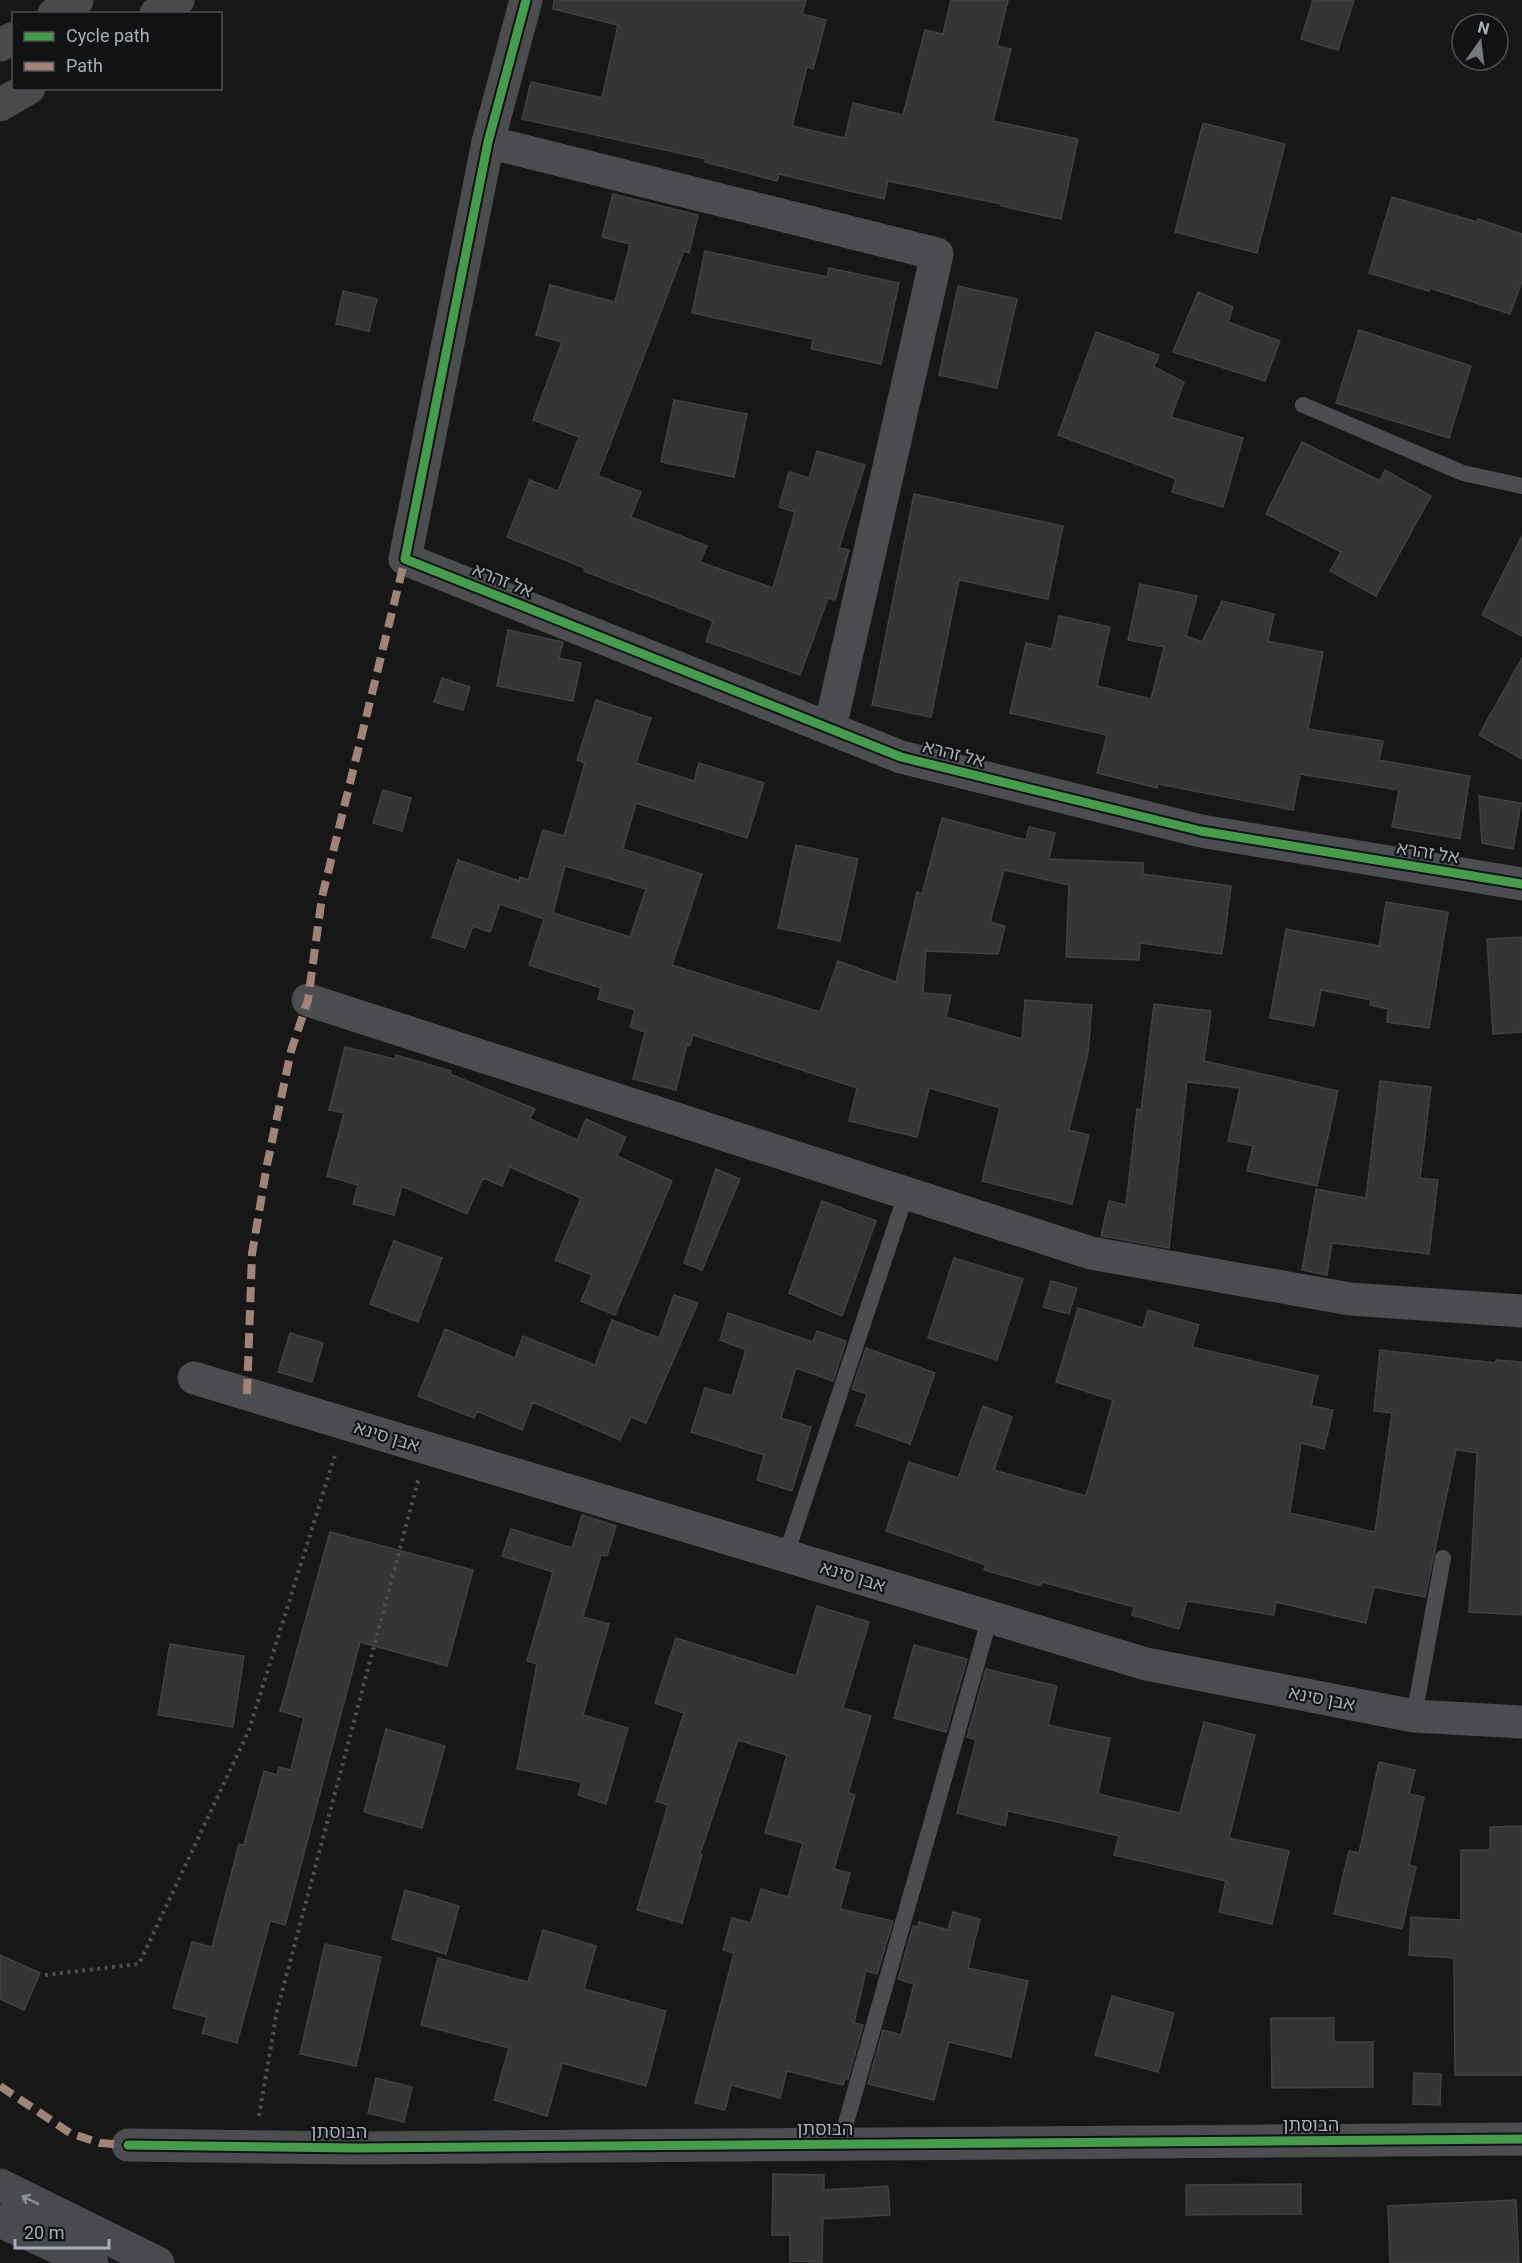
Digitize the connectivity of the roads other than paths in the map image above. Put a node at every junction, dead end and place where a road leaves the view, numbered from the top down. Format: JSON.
{"nodes":[{"id":1,"x":77,"y":0,"type":"edge"},
{"id":2,"x":178,"y":0,"type":"edge"},
{"id":3,"x":526,"y":0,"type":"edge"},
{"id":4,"x":57,"y":12,"type":"edge"},
{"id":5,"x":159,"y":12,"type":"edge"},
{"id":6,"x":26,"y":90,"type":"edge"},
{"id":7,"x":0,"y":105,"type":"edge"},
{"id":8,"x":488,"y":142,"type":"junction"},
{"id":9,"x":1303,"y":405,"type":"dead end"},
{"id":10,"x":1522,"y":486,"type":"edge"},
{"id":11,"x":830,"y":728,"type":"junction"},
{"id":12,"x":1522,"y":884,"type":"edge"},
{"id":13,"x":308,"y":1000,"type":"dead end"},
{"id":14,"x":906,"y":1194,"type":"junction"},
{"id":15,"x":1522,"y":1311,"type":"edge"},
{"id":16,"x":194,"y":1378,"type":"dead end"},
{"id":17,"x":786,"y":1555,"type":"junction"},
{"id":18,"x":1443,"y":1558,"type":"dead end"},
{"id":19,"x":990,"y":1617,"type":"junction"},
{"id":20,"x":1414,"y":1716,"type":"junction"},
{"id":21,"x":1522,"y":1722,"type":"edge"},
{"id":22,"x":1522,"y":2139,"type":"edge"},
{"id":23,"x":840,"y":2144,"type":"junction"},
{"id":24,"x":128,"y":2145,"type":"dead end"},
{"id":25,"x":0,"y":2185,"type":"edge"},
{"id":26,"x":0,"y":2221,"type":"edge"},
{"id":27,"x":93,"y":2263,"type":"edge"},
{"id":28,"x":158,"y":2263,"type":"edge"}],
"edges":[{"from":1,"to":4,"type":"main road"},
{"from":2,"to":5,"type":"main road"},
{"from":3,"to":8,"type":"street"},
{"from":6,"to":7,"type":"main road"},
{"from":8,"to":11,"type":"street","name":"אל זהרא"},
{"from":8,"to":11,"type":"street"},
{"from":9,"to":10,"type":"lane"},
{"from":11,"to":12,"type":"street","name":"אל זהרא"},
{"from":13,"to":14,"type":"street"},
{"from":14,"to":15,"type":"street"},
{"from":14,"to":17,"type":"lane"},
{"from":16,"to":17,"type":"street","name":"אבן סינא"},
{"from":17,"to":19,"type":"street","name":"אבן סינא"},
{"from":18,"to":20,"type":"lane"},
{"from":19,"to":20,"type":"street","name":"אבן סינא"},
{"from":19,"to":23,"type":"lane"},
{"from":20,"to":21,"type":"street","name":"אבן סינא"},
{"from":22,"to":23,"type":"street","name":"הבוסתן"},
{"from":23,"to":24,"type":"street","name":"הבוסתן"},
{"from":28,"to":25,"type":"highway","one_way":true},
{"from":26,"to":27,"type":"highway"}]}
